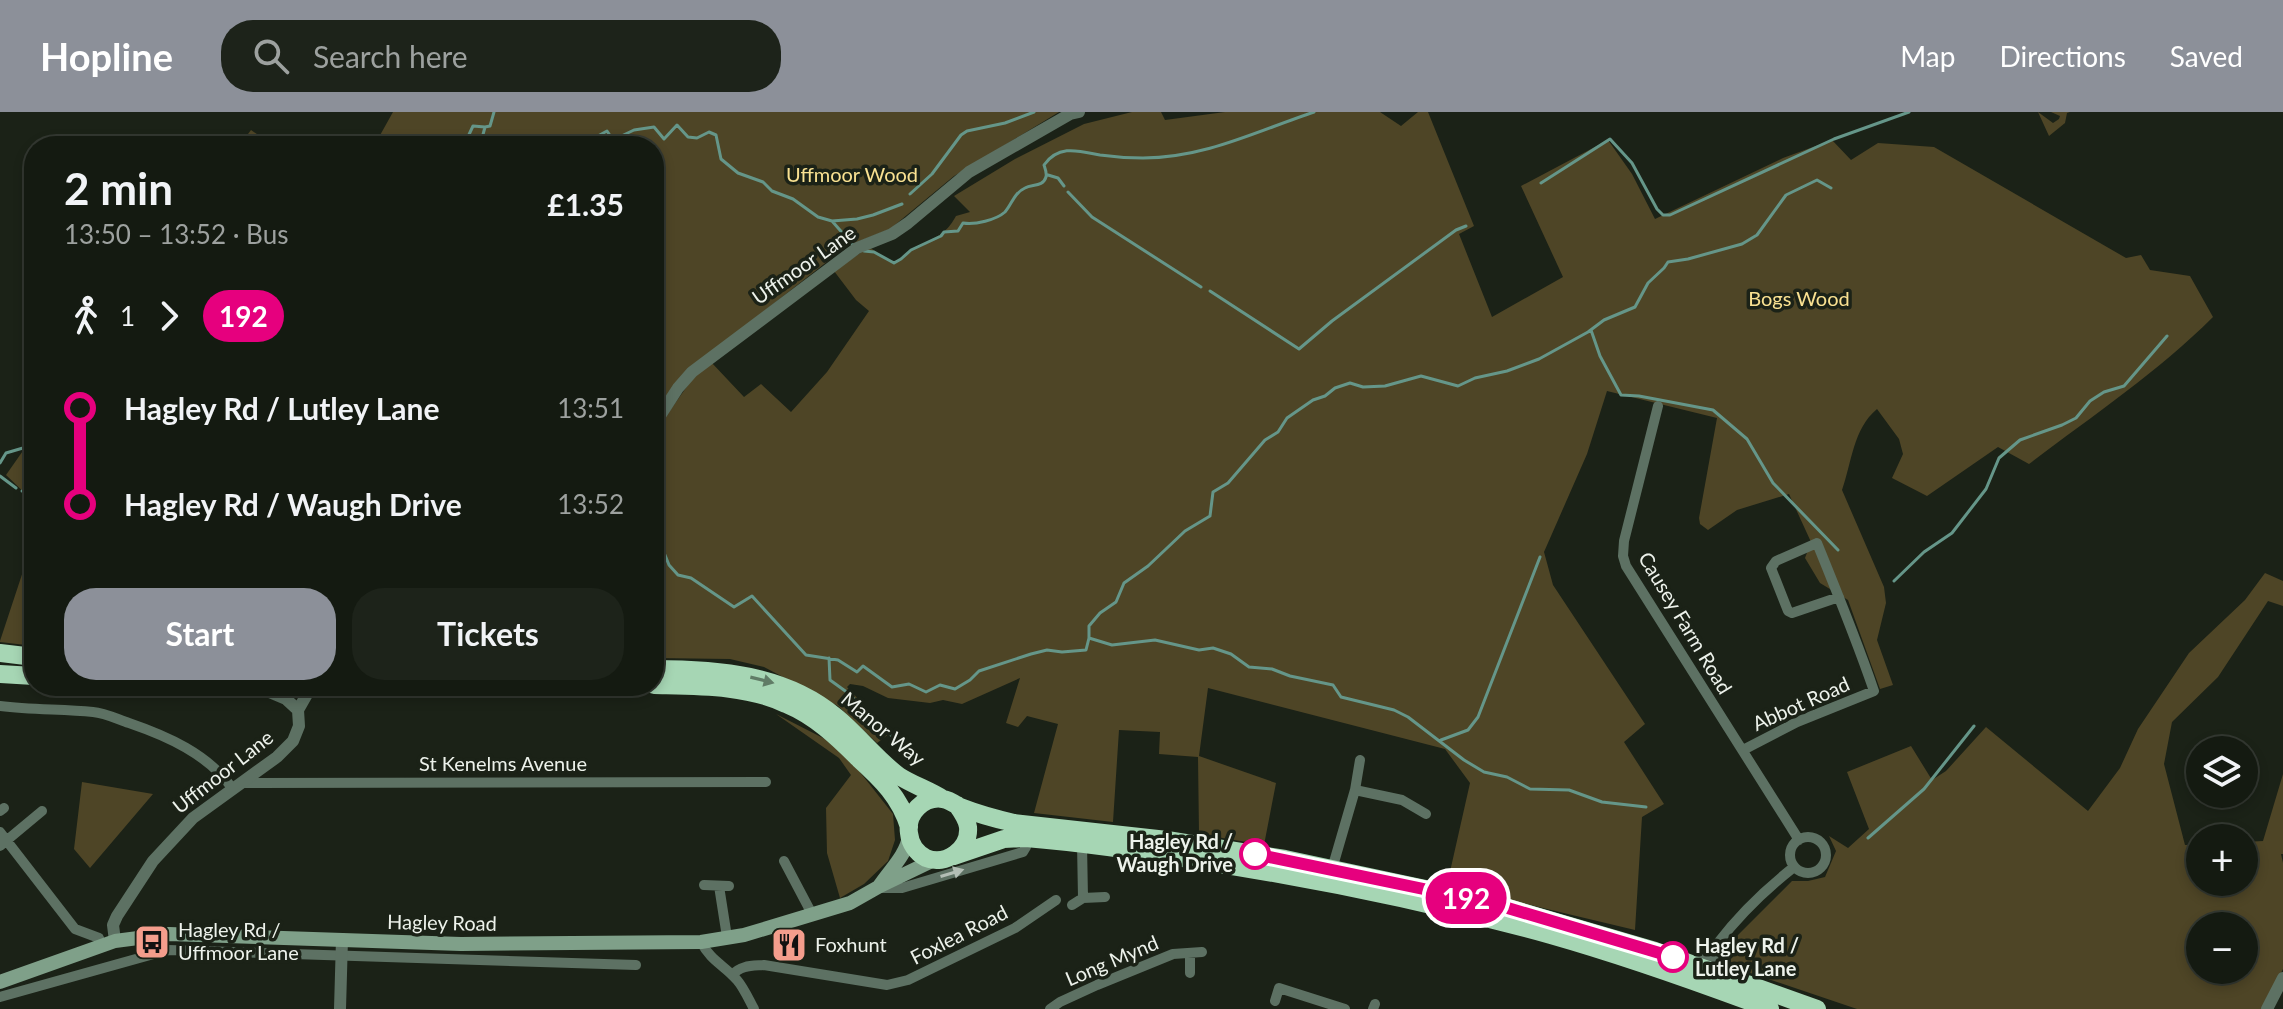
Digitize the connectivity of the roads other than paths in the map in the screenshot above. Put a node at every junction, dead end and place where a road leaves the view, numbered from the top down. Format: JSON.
{"nodes":[{"id":1,"x":1079,"y":112,"type":"edge"},
{"id":2,"x":1658,"y":406,"type":"dead end"},
{"id":3,"x":664,"y":410,"type":"edge"},
{"id":4,"x":1839,"y":597,"type":"junction"},
{"id":5,"x":0,"y":653,"type":"edge"},
{"id":6,"x":24,"y":656,"type":"edge"},
{"id":7,"x":664,"y":670,"type":"edge"},
{"id":8,"x":0,"y":674,"type":"edge"},
{"id":9,"x":24,"y":675,"type":"edge"},
{"id":10,"x":664,"y":686,"type":"edge"},
{"id":11,"x":278,"y":696,"type":"edge"},
{"id":12,"x":306,"y":696,"type":"edge"},
{"id":13,"x":0,"y":706,"type":"edge"},
{"id":14,"x":298,"y":710,"type":"junction"},
{"id":15,"x":1743,"y":750,"type":"junction"},
{"id":16,"x":1360,"y":760,"type":"dead end"},
{"id":17,"x":766,"y":782,"type":"dead end"},
{"id":18,"x":236,"y":786,"type":"junction"},
{"id":19,"x":1355,"y":790,"type":"junction"},
{"id":20,"x":950,"y":802,"type":"junction"},
{"id":21,"x":42,"y":811,"type":"dead end"},
{"id":22,"x":1426,"y":814,"type":"dead end"},
{"id":23,"x":909,"y":832,"type":"junction"},
{"id":24,"x":1026,"y":838,"type":"junction"},
{"id":25,"x":2,"y":839,"type":"edge"},
{"id":26,"x":1799,"y":840,"type":"junction"},
{"id":27,"x":1082,"y":844,"type":"junction"},
{"id":28,"x":954,"y":856,"type":"junction"},
{"id":29,"x":934,"y":860,"type":"junction"},
{"id":30,"x":784,"y":861,"type":"dead end"},
{"id":31,"x":1794,"y":867,"type":"junction"},
{"id":32,"x":1332,"y":869,"type":"junction"},
{"id":33,"x":704,"y":885,"type":"dead end"},
{"id":34,"x":878,"y":887,"type":"junction"},
{"id":35,"x":1105,"y":897,"type":"dead end"},
{"id":36,"x":1083,"y":898,"type":"junction"},
{"id":37,"x":1056,"y":900,"type":"dead end"},
{"id":38,"x":1072,"y":905,"type":"dead end"},
{"id":39,"x":812,"y":914,"type":"junction"},
{"id":40,"x":727,"y":937,"type":"junction"},
{"id":41,"x":342,"y":939,"type":"junction"},
{"id":42,"x":701,"y":942,"type":"junction"},
{"id":43,"x":108,"y":943,"type":"junction"},
{"id":44,"x":597,"y":944,"type":"junction"},
{"id":45,"x":1717,"y":944,"type":"junction"},
{"id":46,"x":341,"y":956,"type":"junction"},
{"id":47,"x":1690,"y":963,"type":"junction"},
{"id":48,"x":599,"y":964,"type":"junction"},
{"id":49,"x":636,"y":965,"type":"dead end"},
{"id":50,"x":1190,"y":973,"type":"dead end"},
{"id":51,"x":1718,"y":973,"type":"junction"},
{"id":52,"x":732,"y":975,"type":"junction"},
{"id":53,"x":2283,"y":978,"type":"edge"},
{"id":54,"x":7,"y":985,"type":"edge"},
{"id":55,"x":0,"y":997,"type":"edge"},
{"id":56,"x":1275,"y":1001,"type":"dead end"},
{"id":57,"x":1747,"y":1004,"type":"edge"},
{"id":58,"x":1323,"y":1006,"type":"edge"},
{"id":59,"x":340,"y":1009,"type":"edge"},
{"id":60,"x":754,"y":1009,"type":"edge"},
{"id":61,"x":1050,"y":1009,"type":"edge"},
{"id":62,"x":1345,"y":1009,"type":"edge"},
{"id":63,"x":1770,"y":1009,"type":"edge"},
{"id":64,"x":1817,"y":1009,"type":"edge"},
{"id":65,"x":2267,"y":1009,"type":"edge"}],
"edges":[{"from":1,"to":3,"type":"street","name":"Uffmoor Lane"},
{"from":2,"to":15,"type":"street","name":"Causey Farm Road"},
{"from":4,"to":4,"type":"street"},
{"from":4,"to":15,"type":"street","name":"Abbot Road"},
{"from":5,"to":6,"type":"highway"},
{"from":7,"to":20,"type":"highway","name":"Manor Way","one_way":true},
{"from":8,"to":9,"type":"highway"},
{"from":10,"to":23,"type":"highway","name":"Manor Way"},
{"from":11,"to":14,"type":"street"},
{"from":12,"to":14,"type":"street","name":"Uffmoor Lane"},
{"from":13,"to":18,"type":"street"},
{"from":14,"to":18,"type":"street","name":"Uffmoor Lane"},
{"from":15,"to":26,"type":"street","name":"Causey Farm Road"},
{"from":16,"to":19,"type":"street"},
{"from":17,"to":18,"type":"street","name":"St Kenelms Avenue"},
{"from":18,"to":43,"type":"street","name":"Uffmoor Lane"},
{"from":19,"to":22,"type":"street"},
{"from":19,"to":32,"type":"street"},
{"from":20,"to":23,"type":"highway"},
{"from":20,"to":28,"type":"highway"},
{"from":20,"to":32,"type":"highway","name":"Manor Way"},
{"from":21,"to":25,"type":"street"},
{"from":23,"to":29,"type":"highway"},
{"from":23,"to":34,"type":"main road","name":"Hagley Road"},
{"from":24,"to":27,"type":"highway"},
{"from":24,"to":28,"type":"highway"},
{"from":34,"to":24,"type":"street","one_way":true},
{"from":25,"to":43,"type":"street"},
{"from":26,"to":31,"type":"street"},
{"from":26,"to":31,"type":"street"},
{"from":27,"to":36,"type":"street"},
{"from":27,"to":57,"type":"highway"},
{"from":28,"to":29,"type":"highway"},
{"from":29,"to":34,"type":"main road","name":"Hagley Road"},
{"from":30,"to":39,"type":"street"},
{"from":31,"to":45,"type":"street"},
{"from":32,"to":47,"type":"highway","name":"Manor Way"},
{"from":33,"to":40,"type":"street"},
{"from":34,"to":39,"type":"main road","name":"Hagley Road"},
{"from":35,"to":36,"type":"street"},
{"from":36,"to":38,"type":"street"},
{"from":37,"to":52,"type":"street","name":"Foxlea Road"},
{"from":39,"to":40,"type":"main road","name":"Hagley Road"},
{"from":40,"to":42,"type":"main road","name":"Hagley Road"},
{"from":41,"to":43,"type":"main road","name":"Hagley Road"},
{"from":41,"to":44,"type":"main road","name":"Hagley Road"},
{"from":41,"to":46,"type":"street"},
{"from":42,"to":44,"type":"main road","name":"Hagley Road"},
{"from":42,"to":52,"type":"street"},
{"from":43,"to":54,"type":"main road","name":"Hagley Road"},
{"from":44,"to":48,"type":"street"},
{"from":45,"to":47,"type":"street"},
{"from":45,"to":51,"type":"street"},
{"from":46,"to":48,"type":"street","name":"Hagley Road"},
{"from":46,"to":54,"type":"street","name":"Hagley Road"},
{"from":46,"to":59,"type":"street"},
{"from":47,"to":51,"type":"highway","name":"Manor Way"},
{"from":48,"to":49,"type":"street","name":"Hagley Road"},
{"from":50,"to":61,"type":"street","name":"Long Mynd"},
{"from":51,"to":64,"type":"highway","name":"Manor Way"},
{"from":52,"to":60,"type":"street"},
{"from":53,"to":65,"type":"street"},
{"from":54,"to":55,"type":"street","name":"Hagley Road"},
{"from":56,"to":58,"type":"street"},
{"from":57,"to":63,"type":"highway"},
{"from":58,"to":62,"type":"street"}]}
